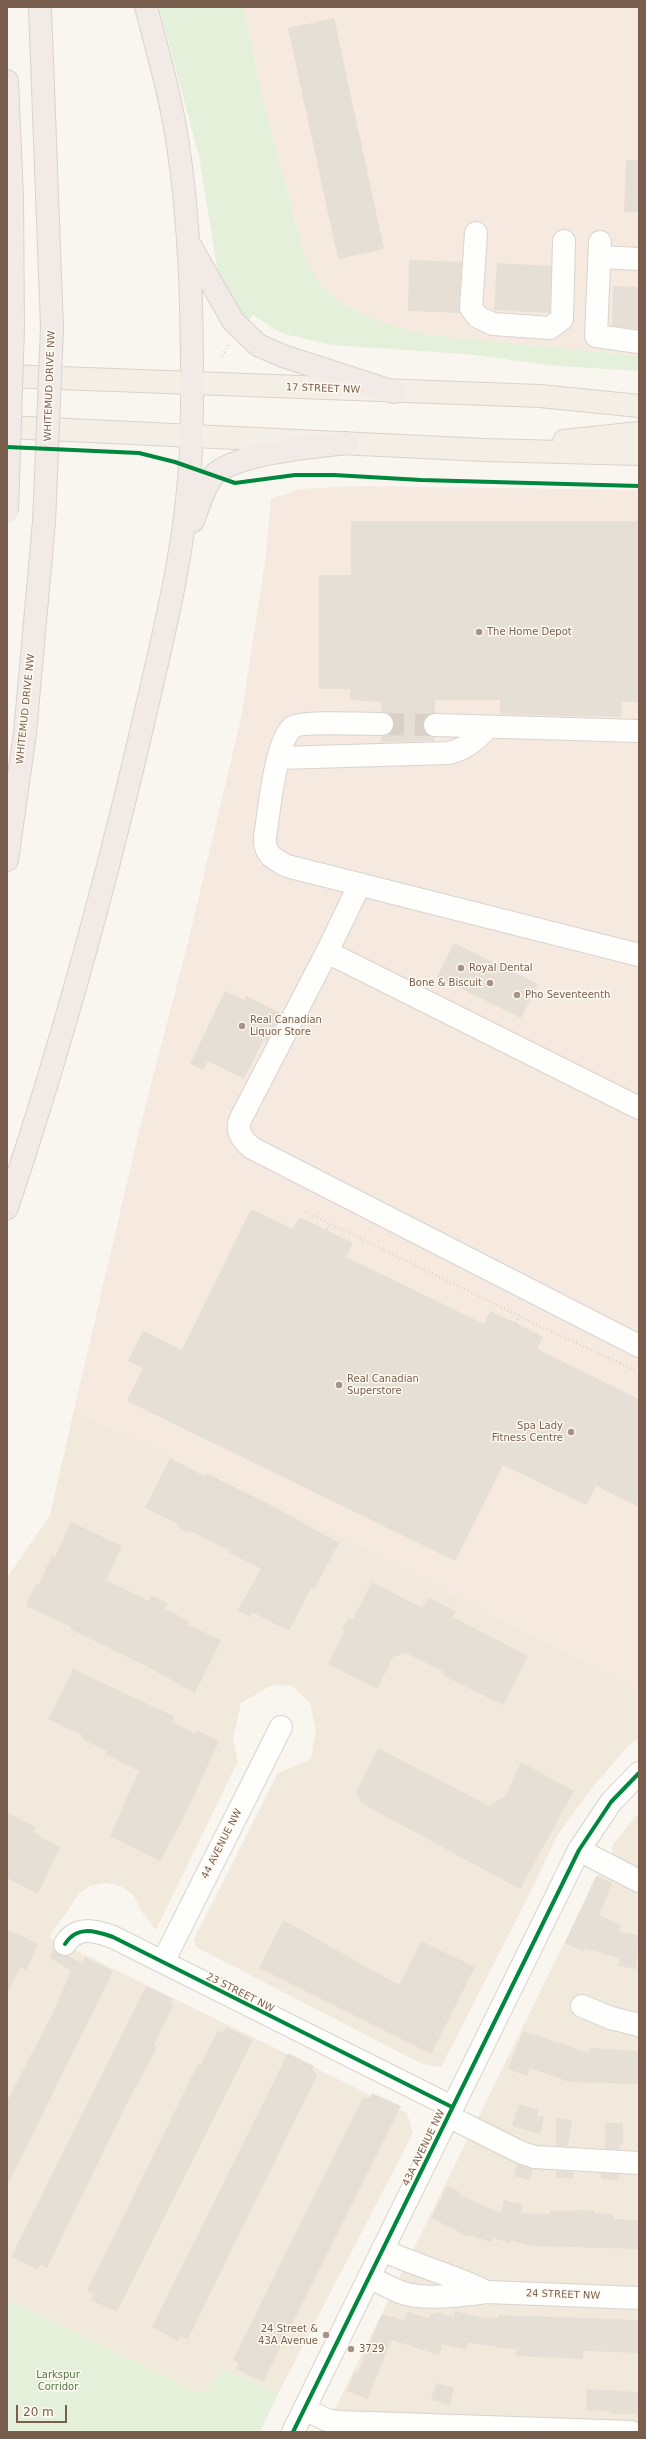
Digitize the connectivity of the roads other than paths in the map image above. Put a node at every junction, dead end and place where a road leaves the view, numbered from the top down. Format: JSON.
{"nodes":[{"id":1,"x":40,"y":7,"type":"edge"},
{"id":2,"x":146,"y":7,"type":"edge"},
{"id":3,"x":7,"y":81,"type":"edge"},
{"id":4,"x":476,"y":233,"type":"dead end"},
{"id":5,"x":564,"y":241,"type":"dead end"},
{"id":6,"x":190,"y":244,"type":"junction"},
{"id":7,"x":639,"y":259,"type":"edge"},
{"id":8,"x":639,"y":342,"type":"edge"},
{"id":9,"x":7,"y":376,"type":"edge"},
{"id":10,"x":192,"y":384,"type":"junction"},
{"id":11,"x":394,"y":392,"type":"junction"},
{"id":12,"x":639,"y":406,"type":"edge"},
{"id":13,"x":7,"y":427,"type":"edge"},
{"id":14,"x":639,"y":433,"type":"edge"},
{"id":15,"x":192,"y":435,"type":"junction"},
{"id":16,"x":346,"y":443,"type":"junction"},
{"id":17,"x":485,"y":450,"type":"junction"},
{"id":18,"x":639,"y":454,"type":"edge"},
{"id":19,"x":7,"y":512,"type":"edge"},
{"id":20,"x":178,"y":560,"type":"junction"},
{"id":21,"x":382,"y":724,"type":"tunnel mouth"},
{"id":22,"x":434,"y":725,"type":"tunnel mouth"},
{"id":23,"x":488,"y":727,"type":"junction"},
{"id":24,"x":639,"y":731,"type":"edge"},
{"id":25,"x":278,"y":758,"type":"junction"},
{"id":26,"x":7,"y":860,"type":"edge"},
{"id":27,"x":360,"y":884,"type":"junction"},
{"id":28,"x":327,"y":952,"type":"junction"},
{"id":29,"x":639,"y":955,"type":"edge"},
{"id":30,"x":639,"y":1108,"type":"edge"},
{"id":31,"x":7,"y":1208,"type":"edge"},
{"id":32,"x":639,"y":1346,"type":"edge"},
{"id":33,"x":281,"y":1727,"type":"dead end"},
{"id":34,"x":639,"y":1773,"type":"edge"},
{"id":35,"x":579,"y":1850,"type":"junction"},
{"id":36,"x":639,"y":1881,"type":"edge"},
{"id":37,"x":65,"y":1944,"type":"dead end"},
{"id":38,"x":163,"y":1962,"type":"junction"},
{"id":39,"x":582,"y":2006,"type":"dead end"},
{"id":40,"x":639,"y":2025,"type":"edge"},
{"id":41,"x":450,"y":2112,"type":"junction"},
{"id":42,"x":639,"y":2163,"type":"edge"},
{"id":43,"x":382,"y":2250,"type":"junction"},
{"id":44,"x":369,"y":2277,"type":"junction"},
{"id":45,"x":487,"y":2292,"type":"junction"},
{"id":46,"x":639,"y":2298,"type":"edge"},
{"id":47,"x":304,"y":2410,"type":"junction"},
{"id":48,"x":293,"y":2432,"type":"edge"},
{"id":49,"x":631,"y":2432,"type":"edge"}],
"edges":[{"from":1,"to":26,"type":"highway","name":"WHITEMUD DRIVE NW","bridge":true},
{"from":2,"to":6,"type":"highway"},
{"from":3,"to":19,"type":"highway","bridge":true},
{"from":4,"to":5,"type":"street"},
{"from":6,"to":10,"type":"highway"},
{"from":6,"to":11,"type":"highway"},
{"from":7,"to":8,"type":"street"},
{"from":9,"to":10,"type":"main road","name":"17 STREET NW"},
{"from":10,"to":11,"type":"main road","name":"17 STREET NW"},
{"from":10,"to":15,"type":"highway"},
{"from":11,"to":12,"type":"main road","name":"17 STREET NW"},
{"from":13,"to":15,"type":"main road"},
{"from":14,"to":17,"type":"main road"},
{"from":15,"to":16,"type":"main road"},
{"from":15,"to":20,"type":"highway"},
{"from":16,"to":17,"type":"main road"},
{"from":16,"to":20,"type":"highway"},
{"from":17,"to":18,"type":"main road"},
{"from":20,"to":31,"type":"highway"},
{"from":21,"to":25,"type":"street"},
{"from":22,"to":23,"type":"street"},
{"from":23,"to":24,"type":"street"},
{"from":23,"to":25,"type":"street"},
{"from":25,"to":27,"type":"street"},
{"from":27,"to":28,"type":"street"},
{"from":27,"to":29,"type":"street"},
{"from":28,"to":30,"type":"street"},
{"from":28,"to":32,"type":"street"},
{"from":33,"to":38,"type":"street","name":"44 AVENUE NW"},
{"from":34,"to":35,"type":"street","name":"43A AVENUE NW"},
{"from":35,"to":36,"type":"street"},
{"from":35,"to":41,"type":"street","name":"43A AVENUE NW"},
{"from":37,"to":38,"type":"street","name":"23 STREET NW"},
{"from":38,"to":41,"type":"street","name":"23 STREET NW"},
{"from":39,"to":40,"type":"street"},
{"from":41,"to":42,"type":"street","name":"23 STREET NW"},
{"from":41,"to":43,"type":"street","name":"43A AVENUE NW"},
{"from":43,"to":44,"type":"street","name":"43A AVENUE NW"},
{"from":43,"to":45,"type":"street","name":"24 STREET NW"},
{"from":44,"to":45,"type":"street","name":"24 STREET NW"},
{"from":44,"to":47,"type":"street","name":"43A AVENUE NW"},
{"from":45,"to":46,"type":"street","name":"24 STREET NW"},
{"from":47,"to":48,"type":"street","name":"43A AVENUE NW"},
{"from":47,"to":49,"type":"street"}]}
